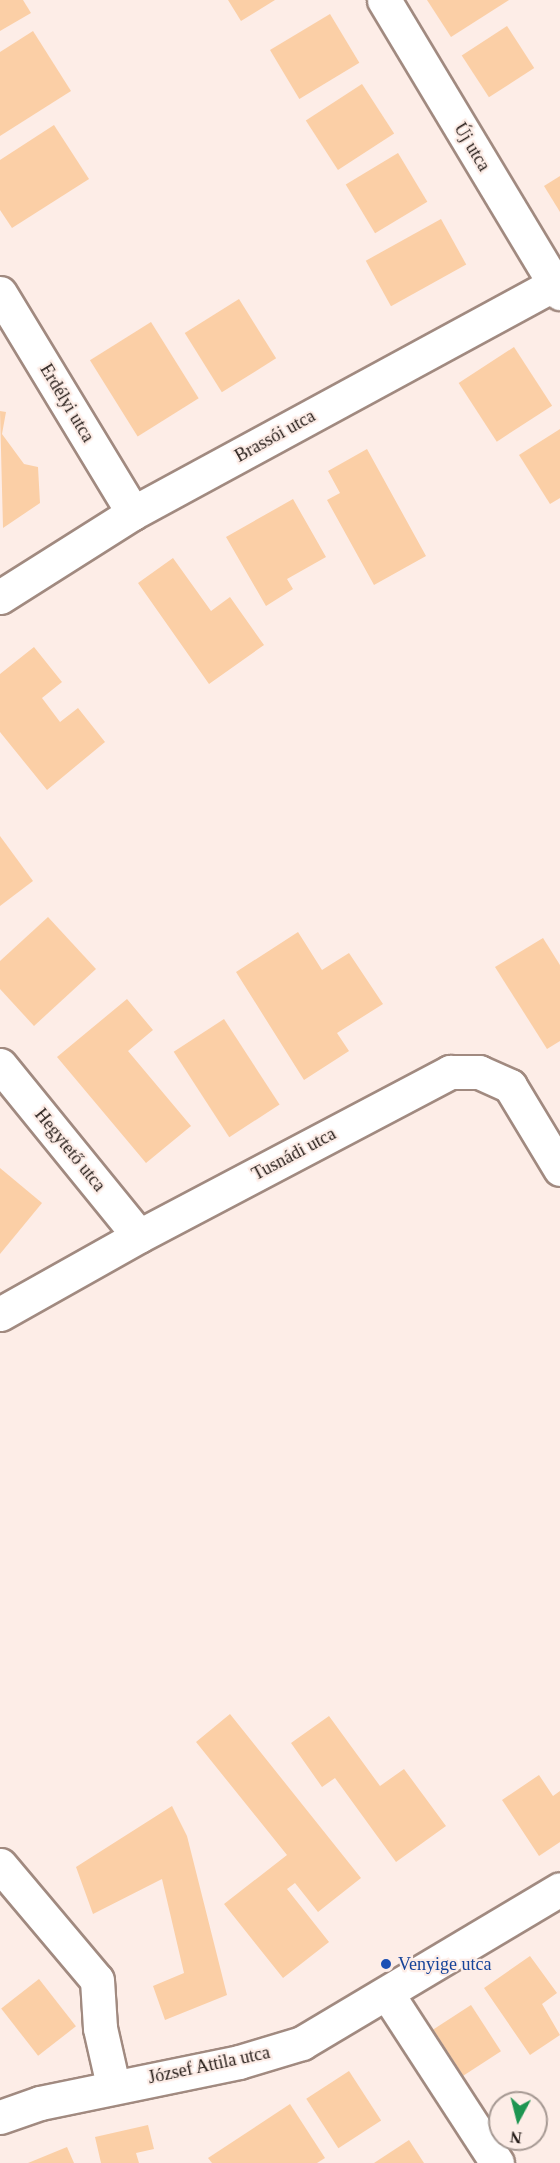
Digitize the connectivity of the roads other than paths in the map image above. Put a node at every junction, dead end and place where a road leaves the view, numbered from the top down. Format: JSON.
{"nodes":[{"id":1,"x":384,"y":0,"type":"edge"},
{"id":2,"x":557,"y":289,"type":"edge"},
{"id":3,"x":0,"y":294,"type":"edge"},
{"id":4,"x":133,"y":513,"type":"junction"},
{"id":5,"x":0,"y":597,"type":"edge"},
{"id":6,"x":0,"y":1065,"type":"edge"},
{"id":7,"x":560,"y":1169,"type":"edge"},
{"id":8,"x":139,"y":1236,"type":"junction"},
{"id":9,"x":0,"y":1314,"type":"edge"},
{"id":10,"x":0,"y":1865,"type":"edge"},
{"id":11,"x":560,"y":1889,"type":"edge"},
{"id":12,"x":388,"y":1995,"type":"junction"},
{"id":13,"x":113,"y":2085,"type":"junction"},
{"id":14,"x":0,"y":2117,"type":"edge"},
{"id":15,"x":496,"y":2163,"type":"edge"}],
"edges":[{"from":1,"to":2,"type":"street","name":"Új utca"},
{"from":2,"to":4,"type":"street","name":"Brassói utca"},
{"from":3,"to":4,"type":"street","name":"Erdélyi utca"},
{"from":4,"to":5,"type":"street","name":"Brassói utca"},
{"from":6,"to":8,"type":"street","name":"Hegytető utca"},
{"from":7,"to":8,"type":"street","name":"Tusnádi utca"},
{"from":8,"to":9,"type":"street","name":"Tusnádi utca"},
{"from":10,"to":13,"type":"street"},
{"from":11,"to":12,"type":"street","name":"József Attila utca"},
{"from":12,"to":13,"type":"street","name":"József Attila utca"},
{"from":12,"to":15,"type":"street"},
{"from":13,"to":14,"type":"street","name":"József Attila utca"}]}
